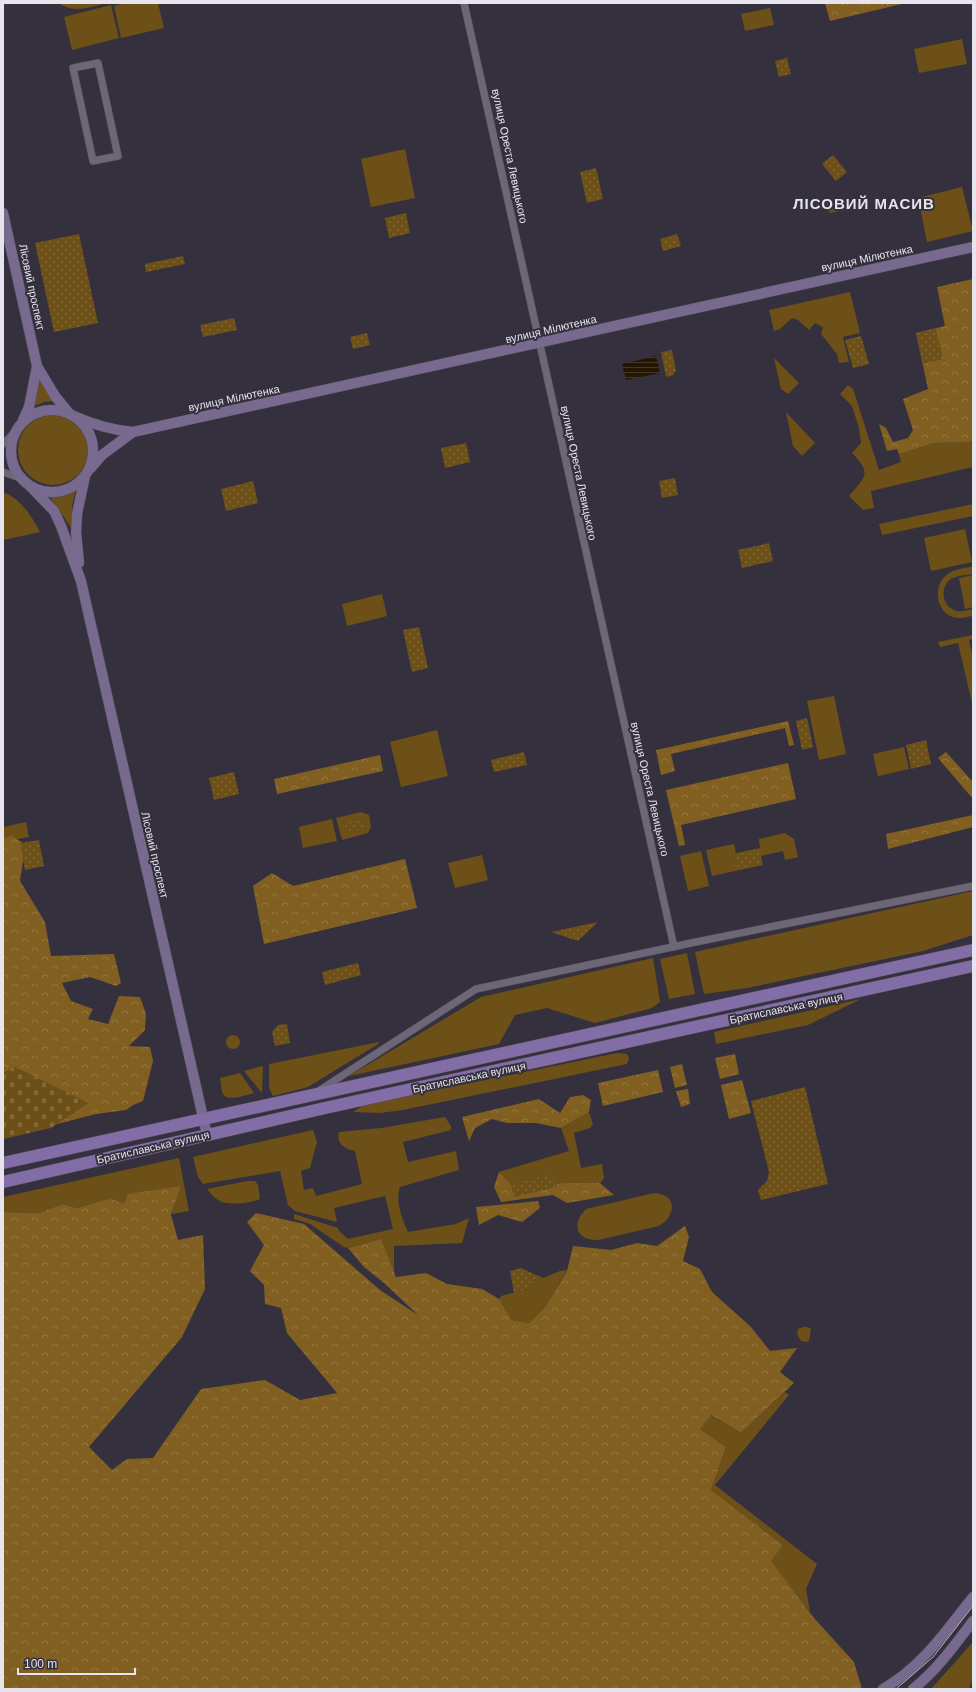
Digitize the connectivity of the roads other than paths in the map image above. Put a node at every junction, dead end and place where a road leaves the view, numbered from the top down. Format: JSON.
{"nodes":[{"id":1,"x":464,"y":3,"type":"edge"},
{"id":2,"x":93,"y":161,"type":"joint"},
{"id":3,"x":3,"y":213,"type":"edge"},
{"id":4,"x":973,"y":247,"type":"edge"},
{"id":5,"x":539,"y":343,"type":"junction"},
{"id":6,"x":37,"y":366,"type":"junction"},
{"id":7,"x":71,"y":414,"type":"junction"},
{"id":8,"x":23,"y":422,"type":"junction"},
{"id":9,"x":15,"y":432,"type":"junction"},
{"id":10,"x":134,"y":432,"type":"junction"},
{"id":11,"x":3,"y":444,"type":"edge"},
{"id":12,"x":3,"y":472,"type":"edge"},
{"id":13,"x":86,"y":474,"type":"junction"},
{"id":14,"x":26,"y":482,"type":"junction"},
{"id":15,"x":80,"y":581,"type":"junction"},
{"id":16,"x":973,"y":886,"type":"edge"},
{"id":17,"x":674,"y":947,"type":"junction"},
{"id":18,"x":973,"y":949,"type":"edge"},
{"id":19,"x":973,"y":968,"type":"edge"},
{"id":20,"x":314,"y":1094,"type":"junction"},
{"id":21,"x":203,"y":1120,"type":"junction"},
{"id":22,"x":207,"y":1135,"type":"junction"},
{"id":23,"x":3,"y":1163,"type":"edge"},
{"id":24,"x":3,"y":1182,"type":"edge"},
{"id":25,"x":973,"y":1597,"type":"edge"},
{"id":26,"x":973,"y":1622,"type":"edge"},
{"id":27,"x":883,"y":1689,"type":"edge"},
{"id":28,"x":913,"y":1689,"type":"edge"}],
"edges":[{"from":1,"to":5,"type":"street","name":"вулиця Ореста Левицького"},
{"from":2,"to":2,"type":"street"},
{"from":3,"to":6,"type":"street","name":"Лісовий проспект"},
{"from":4,"to":5,"type":"street","name":"вулиця Мілютенка"},
{"from":5,"to":10,"type":"street","name":"вулиця Мілютенка"},
{"from":5,"to":17,"type":"street","name":"вулиця Ореста Левицького"},
{"from":6,"to":7,"type":"street","name":"Лісовий проспект"},
{"from":6,"to":8,"type":"street","name":"Лісовий проспект"},
{"from":7,"to":8,"type":"street"},
{"from":7,"to":10,"type":"street","name":"вулиця Мілютенка"},
{"from":7,"to":13,"type":"street"},
{"from":8,"to":9,"type":"street"},
{"from":9,"to":11,"type":"street"},
{"from":9,"to":14,"type":"street"},
{"from":10,"to":13,"type":"street","name":"вулиця Мілютенка"},
{"from":12,"to":14,"type":"street"},
{"from":13,"to":14,"type":"street"},
{"from":13,"to":15,"type":"street","name":"Лісовий проспект"},
{"from":14,"to":15,"type":"street","name":"Лісовий проспект"},
{"from":15,"to":21,"type":"street","name":"Лісовий проспект"},
{"from":16,"to":17,"type":"street"},
{"from":17,"to":20,"type":"street"},
{"from":18,"to":20,"type":"main road","name":"Братиславська вулиця"},
{"from":19,"to":22,"type":"main road","name":"Братиславська вулиця"},
{"from":20,"to":21,"type":"main road","name":"Братиславська вулиця"},
{"from":21,"to":22,"type":"street","name":"Лісовий проспект"},
{"from":21,"to":23,"type":"main road","name":"Братиславська вулиця"},
{"from":22,"to":24,"type":"main road","name":"Братиславська вулиця"},
{"from":25,"to":27,"type":"street"},
{"from":26,"to":28,"type":"street"}]}
